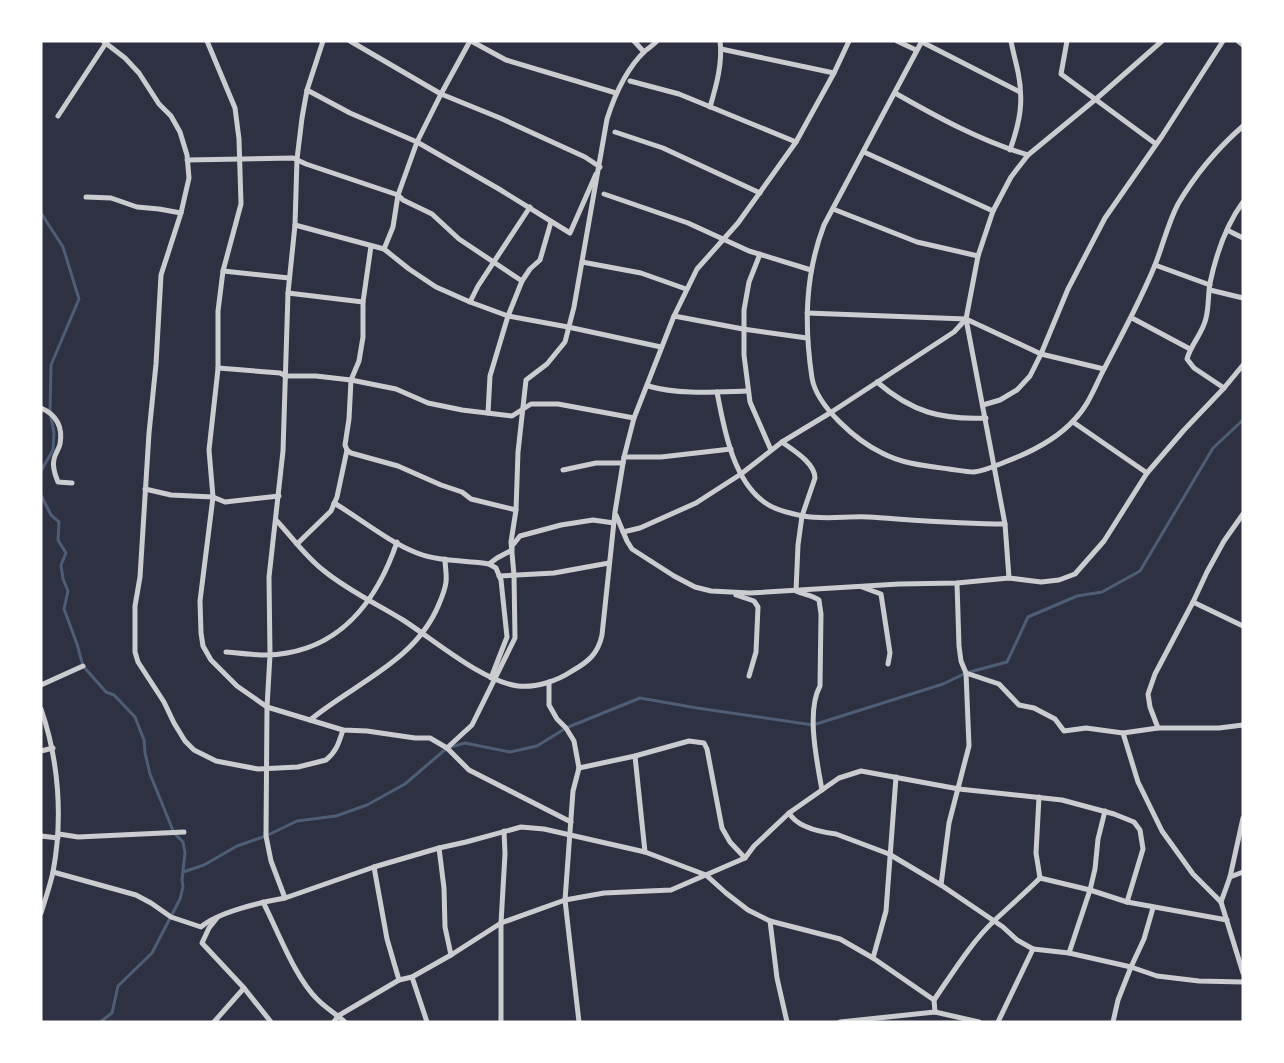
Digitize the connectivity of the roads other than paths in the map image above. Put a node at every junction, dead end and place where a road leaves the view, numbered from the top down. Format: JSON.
{"nodes":[{"id":1,"x":206,"y":41,"type":"edge"},
{"id":2,"x":323,"y":41,"type":"edge"},
{"id":3,"x":350,"y":41,"type":"edge"},
{"id":4,"x":470,"y":41,"type":"edge"},
{"id":5,"x":634,"y":41,"type":"edge"},
{"id":6,"x":657,"y":41,"type":"edge"},
{"id":7,"x":720,"y":41,"type":"edge"},
{"id":8,"x":849,"y":41,"type":"edge"},
{"id":9,"x":897,"y":41,"type":"edge"},
{"id":10,"x":922,"y":41,"type":"edge"},
{"id":11,"x":1011,"y":41,"type":"edge"},
{"id":12,"x":1067,"y":41,"type":"edge"},
{"id":13,"x":1162,"y":41,"type":"edge"},
{"id":14,"x":1223,"y":41,"type":"edge"},
{"id":15,"x":1238,"y":41,"type":"edge"},
{"id":16,"x":104,"y":42,"type":"edge"},
{"id":17,"x":1243,"y":45,"type":"edge"},
{"id":18,"x":721,"y":49,"type":"junction"},
{"id":19,"x":916,"y":50,"type":"junction"},
{"id":20,"x":644,"y":52,"type":"junction"},
{"id":21,"x":834,"y":73,"type":"junction"},
{"id":22,"x":630,"y":81,"type":"dead end"},
{"id":23,"x":307,"y":90,"type":"junction"},
{"id":24,"x":895,"y":92,"type":"junction"},
{"id":25,"x":1020,"y":92,"type":"junction"},
{"id":26,"x":616,"y":93,"type":"junction"},
{"id":27,"x":440,"y":94,"type":"junction"},
{"id":28,"x":1096,"y":99,"type":"junction"},
{"id":29,"x":710,"y":107,"type":"junction"},
{"id":30,"x":58,"y":116,"type":"dead end"},
{"id":31,"x":1243,"y":126,"type":"edge"},
{"id":32,"x":615,"y":132,"type":"dead end"},
{"id":33,"x":417,"y":142,"type":"junction"},
{"id":34,"x":796,"y":142,"type":"junction"},
{"id":35,"x":1156,"y":144,"type":"junction"},
{"id":36,"x":1010,"y":150,"type":"junction"},
{"id":37,"x":864,"y":152,"type":"junction"},
{"id":38,"x":1028,"y":155,"type":"junction"},
{"id":39,"x":240,"y":159,"type":"junction"},
{"id":40,"x":298,"y":159,"type":"junction"},
{"id":41,"x":187,"y":160,"type":"junction"},
{"id":42,"x":600,"y":167,"type":"junction"},
{"id":43,"x":760,"y":193,"type":"junction"},
{"id":44,"x":604,"y":194,"type":"dead end"},
{"id":45,"x":398,"y":195,"type":"junction"},
{"id":46,"x":86,"y":198,"type":"dead end"},
{"id":47,"x":1243,"y":202,"type":"edge"},
{"id":48,"x":530,"y":207,"type":"junction"},
{"id":49,"x":833,"y":209,"type":"junction"},
{"id":50,"x":993,"y":211,"type":"junction"},
{"id":51,"x":181,"y":213,"type":"junction"},
{"id":52,"x":550,"y":222,"type":"junction"},
{"id":53,"x":295,"y":225,"type":"junction"},
{"id":54,"x":1226,"y":230,"type":"junction"},
{"id":55,"x":1243,"y":238,"type":"edge"},
{"id":56,"x":724,"y":240,"type":"junction"},
{"id":57,"x":371,"y":246,"type":"junction"},
{"id":58,"x":384,"y":249,"type":"junction"},
{"id":59,"x":760,"y":254,"type":"junction"},
{"id":60,"x":978,"y":256,"type":"junction"},
{"id":61,"x":494,"y":262,"type":"junction"},
{"id":62,"x":582,"y":262,"type":"junction"},
{"id":63,"x":1155,"y":265,"type":"junction"},
{"id":64,"x":810,"y":270,"type":"junction"},
{"id":65,"x":223,"y":271,"type":"junction"},
{"id":66,"x":289,"y":278,"type":"junction"},
{"id":67,"x":522,"y":281,"type":"junction"},
{"id":68,"x":1210,"y":287,"type":"junction"},
{"id":69,"x":686,"y":290,"type":"junction"},
{"id":70,"x":288,"y":293,"type":"junction"},
{"id":71,"x":1243,"y":298,"type":"edge"},
{"id":72,"x":363,"y":302,"type":"junction"},
{"id":73,"x":470,"y":302,"type":"junction"},
{"id":74,"x":807,"y":313,"type":"junction"},
{"id":75,"x":508,"y":316,"type":"junction"},
{"id":76,"x":674,"y":316,"type":"junction"},
{"id":77,"x":1132,"y":318,"type":"junction"},
{"id":78,"x":966,"y":319,"type":"junction"},
{"id":79,"x":568,"y":327,"type":"junction"},
{"id":80,"x":743,"y":329,"type":"junction"},
{"id":81,"x":807,"y":338,"type":"junction"},
{"id":82,"x":661,"y":348,"type":"junction"},
{"id":83,"x":1190,"y":349,"type":"junction"},
{"id":84,"x":1042,"y":354,"type":"junction"},
{"id":85,"x":1243,"y":365,"type":"edge"},
{"id":86,"x":218,"y":368,"type":"junction"},
{"id":87,"x":1104,"y":369,"type":"junction"},
{"id":88,"x":286,"y":376,"type":"junction"},
{"id":89,"x":351,"y":380,"type":"junction"},
{"id":90,"x":877,"y":382,"type":"junction"},
{"id":91,"x":648,"y":386,"type":"junction"},
{"id":92,"x":1224,"y":388,"type":"junction"},
{"id":93,"x":748,"y":391,"type":"junction"},
{"id":94,"x":717,"y":392,"type":"junction"},
{"id":95,"x":983,"y":405,"type":"junction"},
{"id":96,"x":41,"y":408,"type":"edge"},
{"id":97,"x":522,"y":410,"type":"junction"},
{"id":98,"x":488,"y":413,"type":"junction"},
{"id":99,"x":830,"y":413,"type":"junction"},
{"id":100,"x":634,"y":418,"type":"junction"},
{"id":101,"x":986,"y":418,"type":"junction"},
{"id":102,"x":1073,"y":422,"type":"junction"},
{"id":103,"x":782,"y":442,"type":"junction"},
{"id":104,"x":731,"y":449,"type":"junction"},
{"id":105,"x":347,"y":450,"type":"junction"},
{"id":106,"x":771,"y":450,"type":"junction"},
{"id":107,"x":624,"y":457,"type":"junction"},
{"id":108,"x":623,"y":463,"type":"junction"},
{"id":109,"x":995,"y":466,"type":"junction"},
{"id":110,"x":563,"y":470,"type":"dead end"},
{"id":111,"x":1148,"y":472,"type":"junction"},
{"id":112,"x":741,"y":474,"type":"junction"},
{"id":113,"x":72,"y":483,"type":"dead end"},
{"id":114,"x":145,"y":489,"type":"junction"},
{"id":115,"x":213,"y":496,"type":"junction"},
{"id":116,"x":278,"y":496,"type":"junction"},
{"id":117,"x":334,"y":503,"type":"junction"},
{"id":118,"x":516,"y":510,"type":"junction"},
{"id":119,"x":615,"y":512,"type":"junction"},
{"id":120,"x":1243,"y":514,"type":"edge"},
{"id":121,"x":802,"y":516,"type":"junction"},
{"id":122,"x":276,"y":520,"type":"junction"},
{"id":123,"x":614,"y":523,"type":"junction"},
{"id":124,"x":1005,"y":524,"type":"junction"},
{"id":125,"x":623,"y":532,"type":"junction"},
{"id":126,"x":397,"y":542,"type":"junction"},
{"id":127,"x":297,"y":544,"type":"junction"},
{"id":128,"x":512,"y":546,"type":"junction"},
{"id":129,"x":444,"y":559,"type":"junction"},
{"id":130,"x":609,"y":563,"type":"junction"},
{"id":131,"x":489,"y":564,"type":"junction"},
{"id":132,"x":514,"y":575,"type":"junction"},
{"id":133,"x":499,"y":576,"type":"junction"},
{"id":134,"x":1010,"y":578,"type":"junction"},
{"id":135,"x":957,"y":583,"type":"junction"},
{"id":136,"x":861,"y":586,"type":"junction"},
{"id":137,"x":796,"y":591,"type":"junction"},
{"id":138,"x":732,"y":593,"type":"junction"},
{"id":139,"x":369,"y":600,"type":"junction"},
{"id":140,"x":1193,"y":602,"type":"junction"},
{"id":141,"x":1243,"y":626,"type":"edge"},
{"id":142,"x":423,"y":633,"type":"junction"},
{"id":143,"x":226,"y":652,"type":"dead end"},
{"id":144,"x":270,"y":655,"type":"junction"},
{"id":145,"x":888,"y":664,"type":"dead end"},
{"id":146,"x":83,"y":666,"type":"dead end"},
{"id":147,"x":966,"y":673,"type":"junction"},
{"id":148,"x":749,"y":676,"type":"dead end"},
{"id":149,"x":492,"y":679,"type":"junction"},
{"id":150,"x":549,"y":682,"type":"junction"},
{"id":151,"x":41,"y":685,"type":"edge"},
{"id":152,"x":267,"y":707,"type":"junction"},
{"id":153,"x":41,"y":710,"type":"edge"},
{"id":154,"x":310,"y":720,"type":"junction"},
{"id":155,"x":1243,"y":725,"type":"edge"},
{"id":156,"x":1158,"y":728,"type":"junction"},
{"id":157,"x":343,"y":730,"type":"junction"},
{"id":158,"x":1123,"y":733,"type":"junction"},
{"id":159,"x":52,"y":748,"type":"junction"},
{"id":160,"x":446,"y":748,"type":"junction"},
{"id":161,"x":41,"y":751,"type":"edge"},
{"id":162,"x":635,"y":756,"type":"junction"},
{"id":163,"x":579,"y":768,"type":"junction"},
{"id":164,"x":267,"y":769,"type":"junction"},
{"id":165,"x":896,"y":777,"type":"junction"},
{"id":166,"x":959,"y":789,"type":"junction"},
{"id":167,"x":822,"y":790,"type":"junction"},
{"id":168,"x":1039,"y":797,"type":"junction"},
{"id":169,"x":1105,"y":811,"type":"junction"},
{"id":170,"x":789,"y":813,"type":"junction"},
{"id":171,"x":1243,"y":818,"type":"edge"},
{"id":172,"x":571,"y":822,"type":"junction"},
{"id":173,"x":504,"y":831,"type":"junction"},
{"id":174,"x":184,"y":832,"type":"dead end"},
{"id":175,"x":569,"y":834,"type":"junction"},
{"id":176,"x":41,"y":836,"type":"edge"},
{"id":177,"x":58,"y":836,"type":"junction"},
{"id":178,"x":439,"y":848,"type":"junction"},
{"id":179,"x":645,"y":852,"type":"junction"},
{"id":180,"x":889,"y":854,"type":"junction"},
{"id":181,"x":746,"y":858,"type":"junction"},
{"id":182,"x":374,"y":867,"type":"junction"},
{"id":183,"x":53,"y":872,"type":"junction"},
{"id":184,"x":1243,"y":872,"type":"edge"},
{"id":185,"x":706,"y":874,"type":"junction"},
{"id":186,"x":1230,"y":877,"type":"junction"},
{"id":187,"x":1040,"y":878,"type":"junction"},
{"id":188,"x":941,"y":885,"type":"junction"},
{"id":189,"x":1090,"y":890,"type":"junction"},
{"id":190,"x":285,"y":898,"type":"junction"},
{"id":191,"x":565,"y":900,"type":"junction"},
{"id":192,"x":263,"y":902,"type":"junction"},
{"id":193,"x":1127,"y":902,"type":"junction"},
{"id":194,"x":1221,"y":902,"type":"junction"},
{"id":195,"x":1153,"y":908,"type":"junction"},
{"id":196,"x":41,"y":913,"type":"edge"},
{"id":197,"x":218,"y":917,"type":"junction"},
{"id":198,"x":994,"y":920,"type":"junction"},
{"id":199,"x":1227,"y":920,"type":"junction"},
{"id":200,"x":770,"y":921,"type":"junction"},
{"id":201,"x":501,"y":923,"type":"junction"},
{"id":202,"x":1033,"y":949,"type":"junction"},
{"id":203,"x":1069,"y":953,"type":"junction"},
{"id":204,"x":451,"y":955,"type":"junction"},
{"id":205,"x":874,"y":958,"type":"junction"},
{"id":206,"x":1131,"y":967,"type":"junction"},
{"id":207,"x":1243,"y":973,"type":"edge"},
{"id":208,"x":412,"y":978,"type":"junction"},
{"id":209,"x":399,"y":980,"type":"junction"},
{"id":210,"x":1243,"y":982,"type":"edge"},
{"id":211,"x":244,"y":988,"type":"junction"},
{"id":212,"x":934,"y":1000,"type":"junction"},
{"id":213,"x":934,"y":1012,"type":"junction"},
{"id":214,"x":915,"y":1015,"type":"junction"},
{"id":215,"x":338,"y":1016,"type":"junction"},
{"id":216,"x":214,"y":1022,"type":"edge"},
{"id":217,"x":271,"y":1022,"type":"edge"},
{"id":218,"x":334,"y":1022,"type":"edge"},
{"id":219,"x":345,"y":1022,"type":"edge"},
{"id":220,"x":427,"y":1022,"type":"edge"},
{"id":221,"x":500,"y":1022,"type":"edge"},
{"id":222,"x":579,"y":1022,"type":"edge"},
{"id":223,"x":787,"y":1022,"type":"edge"},
{"id":224,"x":840,"y":1022,"type":"edge"},
{"id":225,"x":916,"y":1022,"type":"edge"},
{"id":226,"x":979,"y":1022,"type":"edge"},
{"id":227,"x":998,"y":1022,"type":"edge"},
{"id":228,"x":1113,"y":1022,"type":"edge"}],
"edges":[{"from":1,"to":39,"type":"street"},
{"from":2,"to":23,"type":"street"},
{"from":3,"to":27,"type":"street"},
{"from":4,"to":26,"type":"street"},
{"from":4,"to":27,"type":"street"},
{"from":5,"to":20,"type":"street"},
{"from":6,"to":20,"type":"street"},
{"from":7,"to":18,"type":"street"},
{"from":8,"to":21,"type":"street"},
{"from":9,"to":19,"type":"street"},
{"from":10,"to":19,"type":"street"},
{"from":10,"to":25,"type":"street"},
{"from":11,"to":25,"type":"street"},
{"from":12,"to":28,"type":"street"},
{"from":13,"to":28,"type":"street"},
{"from":14,"to":35,"type":"street"},
{"from":15,"to":17,"type":"street"},
{"from":16,"to":30,"type":"street"},
{"from":16,"to":41,"type":"street"},
{"from":18,"to":21,"type":"street"},
{"from":18,"to":29,"type":"street"},
{"from":19,"to":24,"type":"street"},
{"from":20,"to":26,"type":"street"},
{"from":21,"to":34,"type":"street"},
{"from":22,"to":29,"type":"street"},
{"from":23,"to":33,"type":"street"},
{"from":23,"to":40,"type":"street"},
{"from":24,"to":36,"type":"street"},
{"from":24,"to":37,"type":"street"},
{"from":25,"to":36,"type":"street"},
{"from":26,"to":42,"type":"street"},
{"from":27,"to":33,"type":"street"},
{"from":27,"to":42,"type":"street"},
{"from":28,"to":35,"type":"street"},
{"from":28,"to":38,"type":"street"},
{"from":29,"to":34,"type":"street"},
{"from":31,"to":63,"type":"street"},
{"from":32,"to":43,"type":"street"},
{"from":33,"to":45,"type":"street"},
{"from":33,"to":48,"type":"street"},
{"from":34,"to":43,"type":"street"},
{"from":35,"to":84,"type":"street"},
{"from":36,"to":38,"type":"street"},
{"from":37,"to":49,"type":"street"},
{"from":37,"to":50,"type":"street"},
{"from":38,"to":50,"type":"street"},
{"from":39,"to":40,"type":"street"},
{"from":39,"to":41,"type":"street"},
{"from":39,"to":65,"type":"street"},
{"from":40,"to":45,"type":"street"},
{"from":40,"to":53,"type":"street"},
{"from":41,"to":51,"type":"street"},
{"from":42,"to":52,"type":"street"},
{"from":42,"to":62,"type":"street"},
{"from":43,"to":56,"type":"street"},
{"from":44,"to":56,"type":"street"},
{"from":45,"to":58,"type":"street"},
{"from":45,"to":61,"type":"street"},
{"from":46,"to":51,"type":"street"},
{"from":47,"to":54,"type":"street"},
{"from":48,"to":52,"type":"street"},
{"from":48,"to":61,"type":"street"},
{"from":49,"to":60,"type":"street"},
{"from":49,"to":64,"type":"street"},
{"from":50,"to":60,"type":"street"},
{"from":51,"to":114,"type":"street"},
{"from":52,"to":67,"type":"street"},
{"from":53,"to":57,"type":"street"},
{"from":53,"to":66,"type":"street"},
{"from":54,"to":55,"type":"street"},
{"from":54,"to":68,"type":"street"},
{"from":56,"to":59,"type":"street"},
{"from":56,"to":69,"type":"street"},
{"from":57,"to":58,"type":"street"},
{"from":57,"to":72,"type":"street"},
{"from":58,"to":73,"type":"street"},
{"from":59,"to":64,"type":"street"},
{"from":59,"to":80,"type":"street"},
{"from":60,"to":78,"type":"street"},
{"from":61,"to":67,"type":"street"},
{"from":61,"to":73,"type":"street"},
{"from":62,"to":69,"type":"street"},
{"from":62,"to":79,"type":"street"},
{"from":63,"to":68,"type":"street"},
{"from":63,"to":77,"type":"street"},
{"from":64,"to":74,"type":"street"},
{"from":65,"to":66,"type":"street"},
{"from":65,"to":86,"type":"street"},
{"from":66,"to":70,"type":"street"},
{"from":67,"to":75,"type":"street"},
{"from":68,"to":71,"type":"street"},
{"from":68,"to":83,"type":"street"},
{"from":69,"to":76,"type":"street"},
{"from":70,"to":72,"type":"street"},
{"from":70,"to":88,"type":"street"},
{"from":72,"to":89,"type":"street"},
{"from":73,"to":75,"type":"street"},
{"from":74,"to":78,"type":"street"},
{"from":74,"to":81,"type":"street"},
{"from":75,"to":79,"type":"street"},
{"from":75,"to":98,"type":"street"},
{"from":76,"to":80,"type":"street"},
{"from":76,"to":82,"type":"street"},
{"from":77,"to":83,"type":"street"},
{"from":77,"to":87,"type":"street"},
{"from":78,"to":84,"type":"street"},
{"from":78,"to":90,"type":"street"},
{"from":78,"to":95,"type":"street"},
{"from":79,"to":82,"type":"street"},
{"from":79,"to":97,"type":"street"},
{"from":80,"to":81,"type":"street"},
{"from":80,"to":93,"type":"street"},
{"from":81,"to":99,"type":"street"},
{"from":82,"to":91,"type":"street"},
{"from":83,"to":92,"type":"street"},
{"from":84,"to":87,"type":"street"},
{"from":84,"to":95,"type":"street"},
{"from":85,"to":92,"type":"street"},
{"from":86,"to":88,"type":"street"},
{"from":86,"to":115,"type":"street"},
{"from":87,"to":102,"type":"street"},
{"from":88,"to":89,"type":"street"},
{"from":88,"to":116,"type":"street"},
{"from":89,"to":98,"type":"street"},
{"from":89,"to":105,"type":"street"},
{"from":90,"to":99,"type":"street"},
{"from":90,"to":101,"type":"street"},
{"from":91,"to":94,"type":"street"},
{"from":91,"to":100,"type":"street"},
{"from":92,"to":111,"type":"street"},
{"from":93,"to":94,"type":"street"},
{"from":93,"to":106,"type":"street"},
{"from":94,"to":104,"type":"street"},
{"from":95,"to":101,"type":"street"},
{"from":96,"to":113,"type":"street"},
{"from":97,"to":98,"type":"street"},
{"from":97,"to":100,"type":"street"},
{"from":97,"to":118,"type":"street"},
{"from":99,"to":103,"type":"street"},
{"from":99,"to":109,"type":"street"},
{"from":100,"to":107,"type":"street"},
{"from":101,"to":109,"type":"street"},
{"from":102,"to":109,"type":"street"},
{"from":102,"to":111,"type":"street"},
{"from":103,"to":106,"type":"street"},
{"from":103,"to":121,"type":"street"},
{"from":104,"to":107,"type":"street"},
{"from":104,"to":112,"type":"street"},
{"from":105,"to":117,"type":"street"},
{"from":105,"to":118,"type":"street"},
{"from":106,"to":112,"type":"street"},
{"from":107,"to":108,"type":"street"},
{"from":108,"to":110,"type":"street"},
{"from":108,"to":119,"type":"street"},
{"from":109,"to":124,"type":"street"},
{"from":111,"to":134,"type":"street"},
{"from":112,"to":121,"type":"street"},
{"from":112,"to":125,"type":"street"},
{"from":114,"to":115,"type":"street"},
{"from":114,"to":164,"type":"street"},
{"from":115,"to":116,"type":"street"},
{"from":115,"to":152,"type":"street"},
{"from":116,"to":122,"type":"street"},
{"from":117,"to":126,"type":"street"},
{"from":117,"to":127,"type":"street"},
{"from":118,"to":128,"type":"street"},
{"from":119,"to":123,"type":"street"},
{"from":119,"to":125,"type":"street"},
{"from":120,"to":140,"type":"street"},
{"from":121,"to":124,"type":"street"},
{"from":121,"to":137,"type":"street"},
{"from":122,"to":127,"type":"street"},
{"from":122,"to":144,"type":"street"},
{"from":123,"to":128,"type":"street"},
{"from":123,"to":130,"type":"street"},
{"from":124,"to":134,"type":"street"},
{"from":125,"to":138,"type":"street"},
{"from":126,"to":129,"type":"street"},
{"from":126,"to":139,"type":"street"},
{"from":127,"to":139,"type":"street"},
{"from":128,"to":131,"type":"street"},
{"from":128,"to":132,"type":"street"},
{"from":129,"to":131,"type":"street"},
{"from":129,"to":142,"type":"street"},
{"from":130,"to":132,"type":"street"},
{"from":130,"to":150,"type":"street"},
{"from":131,"to":133,"type":"street"},
{"from":132,"to":133,"type":"street"},
{"from":132,"to":149,"type":"street"},
{"from":133,"to":149,"type":"street"},
{"from":134,"to":135,"type":"street"},
{"from":135,"to":136,"type":"street"},
{"from":135,"to":147,"type":"street"},
{"from":136,"to":137,"type":"street"},
{"from":136,"to":145,"type":"street"},
{"from":137,"to":138,"type":"street"},
{"from":137,"to":167,"type":"street"},
{"from":138,"to":148,"type":"street"},
{"from":139,"to":142,"type":"street"},
{"from":139,"to":144,"type":"street"},
{"from":140,"to":141,"type":"street"},
{"from":140,"to":156,"type":"street"},
{"from":142,"to":149,"type":"street"},
{"from":142,"to":154,"type":"street"},
{"from":143,"to":144,"type":"street"},
{"from":144,"to":152,"type":"street"},
{"from":146,"to":151,"type":"street"},
{"from":147,"to":158,"type":"street"},
{"from":147,"to":166,"type":"street"},
{"from":149,"to":150,"type":"street"},
{"from":149,"to":160,"type":"street"},
{"from":150,"to":163,"type":"street"},
{"from":152,"to":154,"type":"street"},
{"from":152,"to":164,"type":"street"},
{"from":153,"to":159,"type":"street"},
{"from":154,"to":157,"type":"street"},
{"from":155,"to":156,"type":"street"},
{"from":156,"to":158,"type":"street"},
{"from":157,"to":160,"type":"street"},
{"from":157,"to":164,"type":"street"},
{"from":158,"to":194,"type":"street"},
{"from":159,"to":161,"type":"street"},
{"from":159,"to":177,"type":"street"},
{"from":160,"to":172,"type":"street"},
{"from":162,"to":163,"type":"street"},
{"from":162,"to":179,"type":"street"},
{"from":162,"to":181,"type":"street"},
{"from":163,"to":172,"type":"street"},
{"from":164,"to":190,"type":"street"},
{"from":165,"to":166,"type":"street"},
{"from":165,"to":167,"type":"street"},
{"from":165,"to":180,"type":"street"},
{"from":166,"to":168,"type":"street"},
{"from":166,"to":188,"type":"street"},
{"from":167,"to":170,"type":"street"},
{"from":168,"to":169,"type":"street"},
{"from":168,"to":187,"type":"street"},
{"from":169,"to":189,"type":"street"},
{"from":169,"to":193,"type":"street"},
{"from":170,"to":180,"type":"street"},
{"from":170,"to":181,"type":"street"},
{"from":171,"to":186,"type":"street"},
{"from":172,"to":175,"type":"street"},
{"from":173,"to":175,"type":"street"},
{"from":173,"to":178,"type":"street"},
{"from":173,"to":201,"type":"street"},
{"from":174,"to":177,"type":"street"},
{"from":175,"to":179,"type":"street"},
{"from":175,"to":191,"type":"street"},
{"from":176,"to":177,"type":"street"},
{"from":177,"to":183,"type":"street"},
{"from":178,"to":182,"type":"street"},
{"from":178,"to":204,"type":"street"},
{"from":179,"to":185,"type":"street"},
{"from":180,"to":188,"type":"street"},
{"from":180,"to":205,"type":"street"},
{"from":181,"to":185,"type":"street"},
{"from":182,"to":190,"type":"street"},
{"from":182,"to":209,"type":"street"},
{"from":183,"to":196,"type":"street"},
{"from":183,"to":197,"type":"street"},
{"from":184,"to":186,"type":"street"},
{"from":185,"to":191,"type":"street"},
{"from":185,"to":200,"type":"street"},
{"from":186,"to":194,"type":"street"},
{"from":187,"to":189,"type":"street"},
{"from":187,"to":198,"type":"street"},
{"from":188,"to":198,"type":"street"},
{"from":189,"to":193,"type":"street"},
{"from":189,"to":203,"type":"street"},
{"from":190,"to":192,"type":"street"},
{"from":191,"to":201,"type":"street"},
{"from":191,"to":222,"type":"street"},
{"from":192,"to":197,"type":"street"},
{"from":192,"to":215,"type":"street"},
{"from":193,"to":195,"type":"street"},
{"from":194,"to":199,"type":"street"},
{"from":195,"to":199,"type":"street"},
{"from":195,"to":206,"type":"street"},
{"from":197,"to":211,"type":"street"},
{"from":198,"to":202,"type":"street"},
{"from":198,"to":212,"type":"street"},
{"from":199,"to":207,"type":"street"},
{"from":200,"to":205,"type":"street"},
{"from":200,"to":223,"type":"street"},
{"from":201,"to":204,"type":"street"},
{"from":201,"to":221,"type":"street"},
{"from":202,"to":203,"type":"street"},
{"from":202,"to":227,"type":"street"},
{"from":203,"to":206,"type":"street"},
{"from":204,"to":208,"type":"street"},
{"from":205,"to":212,"type":"street"},
{"from":206,"to":210,"type":"street"},
{"from":206,"to":228,"type":"street"},
{"from":208,"to":209,"type":"street"},
{"from":208,"to":220,"type":"street"},
{"from":209,"to":215,"type":"street"},
{"from":211,"to":216,"type":"street"},
{"from":211,"to":217,"type":"street"},
{"from":212,"to":213,"type":"street"},
{"from":213,"to":214,"type":"street"},
{"from":213,"to":226,"type":"street"},
{"from":214,"to":224,"type":"street"},
{"from":214,"to":225,"type":"street"},
{"from":215,"to":218,"type":"street"},
{"from":215,"to":219,"type":"street"}]}
